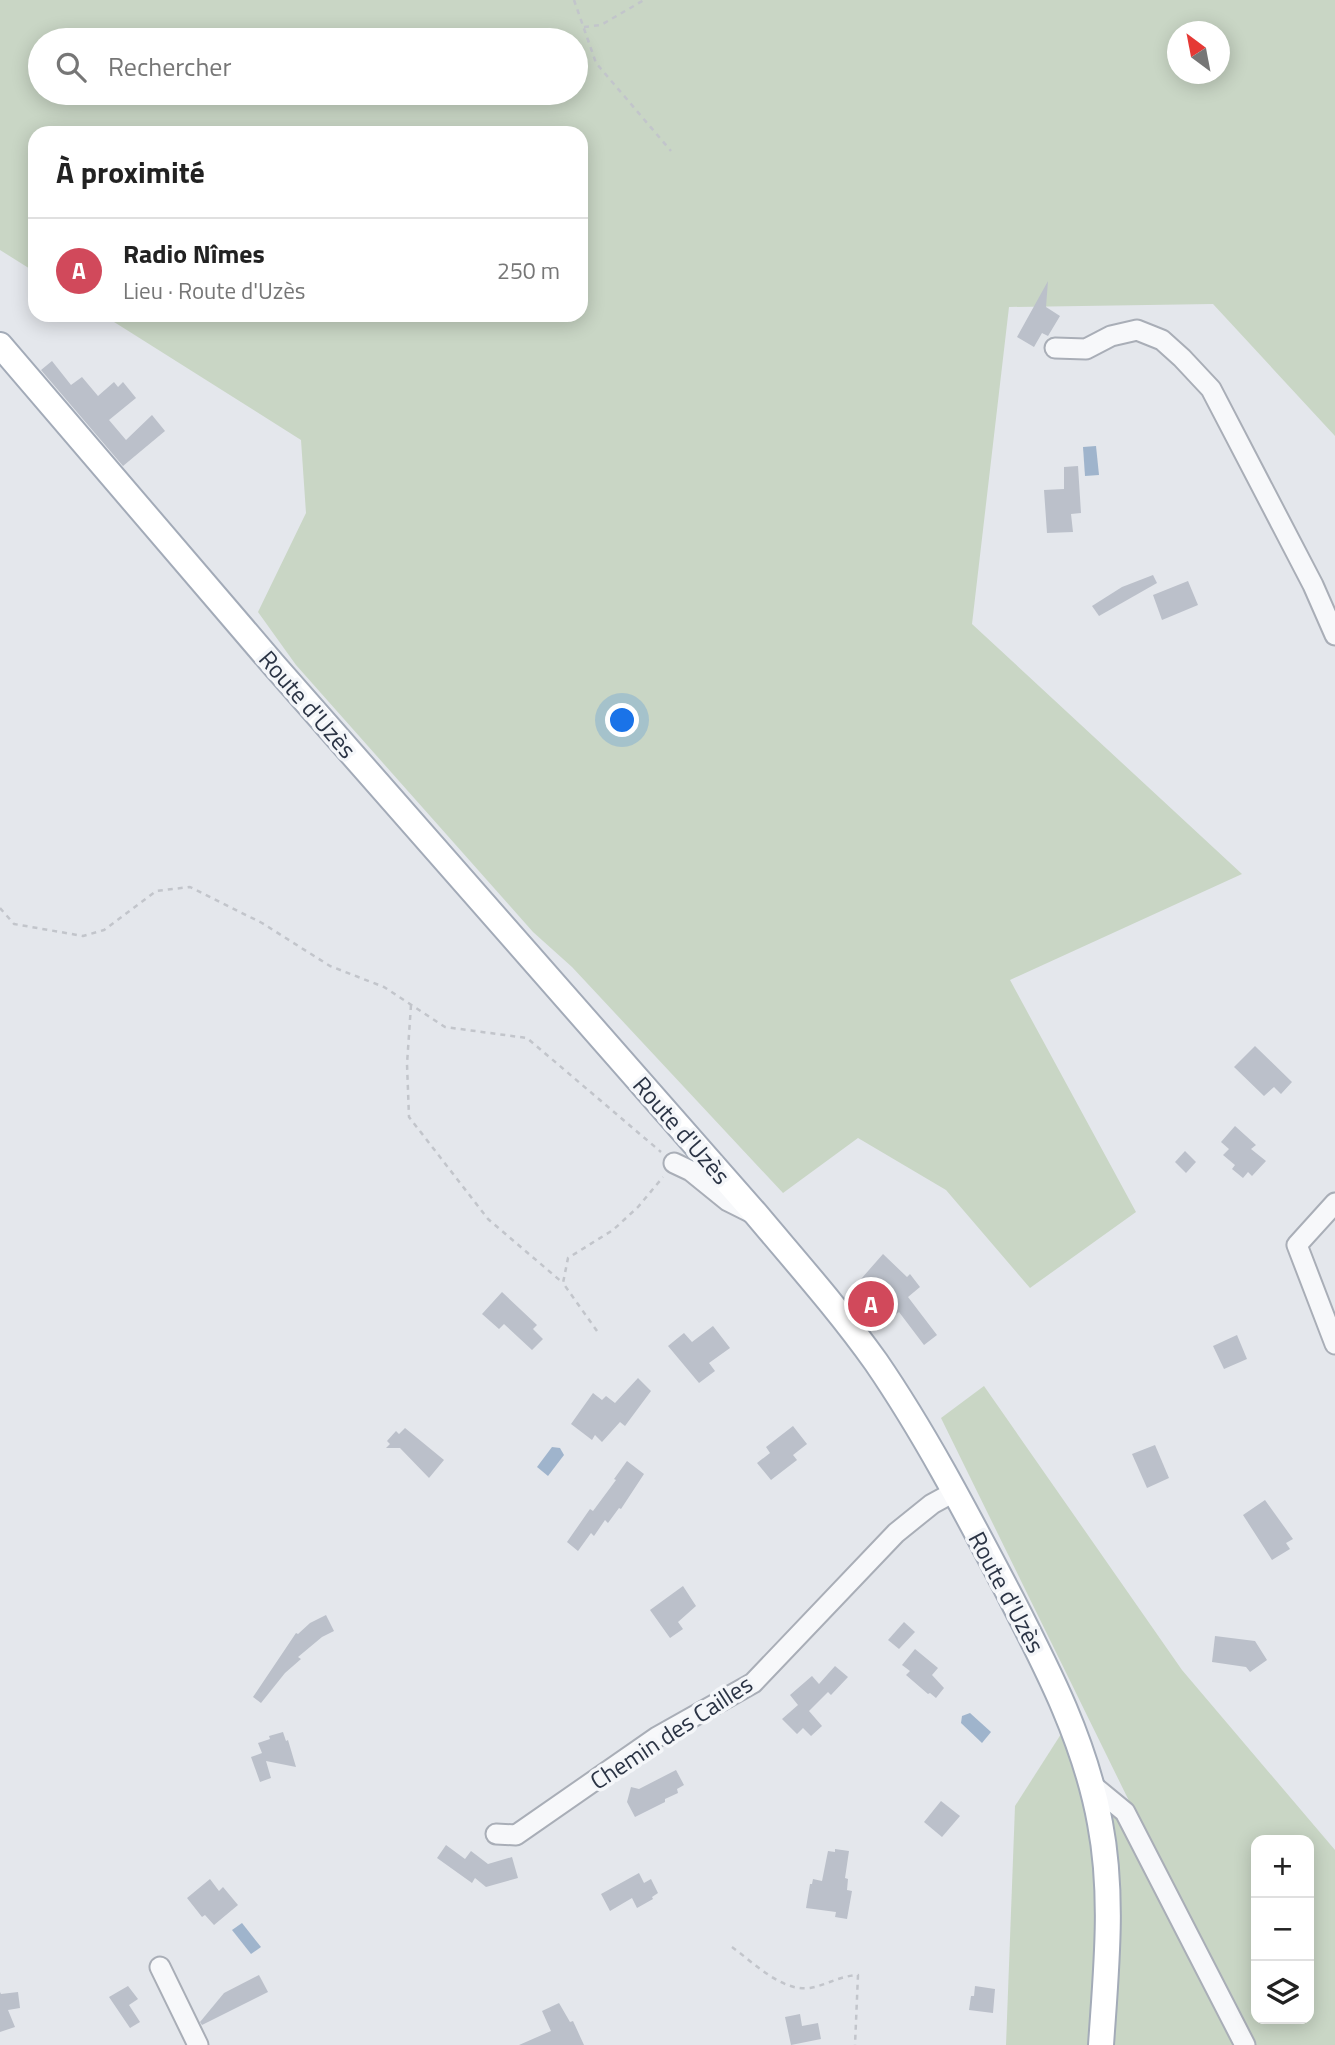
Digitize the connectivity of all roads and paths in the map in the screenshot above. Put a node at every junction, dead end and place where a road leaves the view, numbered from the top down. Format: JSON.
{"nodes":[{"id":1,"x":574,"y":0,"type":"edge"},
{"id":2,"x":644,"y":0,"type":"edge"},
{"id":3,"x":583,"y":27,"type":"joint"},
{"id":4,"x":588,"y":41,"type":"edge"},
{"id":5,"x":671,"y":151,"type":"dead end"},
{"id":6,"x":0,"y":345,"type":"edge"},
{"id":7,"x":1055,"y":348,"type":"dead end"},
{"id":8,"x":1335,"y":635,"type":"edge"},
{"id":9,"x":0,"y":908,"type":"edge"},
{"id":10,"x":411,"y":1005,"type":"junction"},
{"id":11,"x":674,"y":1163,"type":"junction"},
{"id":12,"x":1335,"y":1203,"type":"edge"},
{"id":13,"x":755,"y":1214,"type":"junction"},
{"id":14,"x":563,"y":1283,"type":"junction"},
{"id":15,"x":597,"y":1331,"type":"dead end"},
{"id":16,"x":1335,"y":1344,"type":"edge"},
{"id":17,"x":954,"y":1492,"type":"junction"},
{"id":18,"x":1091,"y":1783,"type":"junction"},
{"id":19,"x":496,"y":1834,"type":"dead end"},
{"id":20,"x":732,"y":1947,"type":"dead end"},
{"id":21,"x":160,"y":1967,"type":"dead end"},
{"id":22,"x":198,"y":2045,"type":"edge"},
{"id":23,"x":855,"y":2045,"type":"edge"},
{"id":24,"x":1101,"y":2045,"type":"edge"},
{"id":25,"x":1245,"y":2045,"type":"edge"}],
"edges":[{"from":1,"to":3,"type":"path"},
{"from":2,"to":3,"type":"path"},
{"from":4,"to":5,"type":"path"},
{"from":6,"to":13,"type":"main road","name":"Route d'Uzès"},
{"from":7,"to":8,"type":"street"},
{"from":9,"to":10,"type":"path"},
{"from":10,"to":11,"type":"path"},
{"from":10,"to":14,"type":"path"},
{"from":11,"to":13,"type":"street"},
{"from":11,"to":14,"type":"path"},
{"from":12,"to":16,"type":"street"},
{"from":13,"to":17,"type":"main road","name":"Route d'Uzès"},
{"from":14,"to":15,"type":"path"},
{"from":17,"to":18,"type":"main road","name":"Route d'Uzès"},
{"from":17,"to":19,"type":"street","name":"Chemin des Cailles"},
{"from":18,"to":24,"type":"main road","name":"Route d'Uzès"},
{"from":18,"to":25,"type":"street"},
{"from":20,"to":23,"type":"path"},
{"from":21,"to":22,"type":"street"}]}
